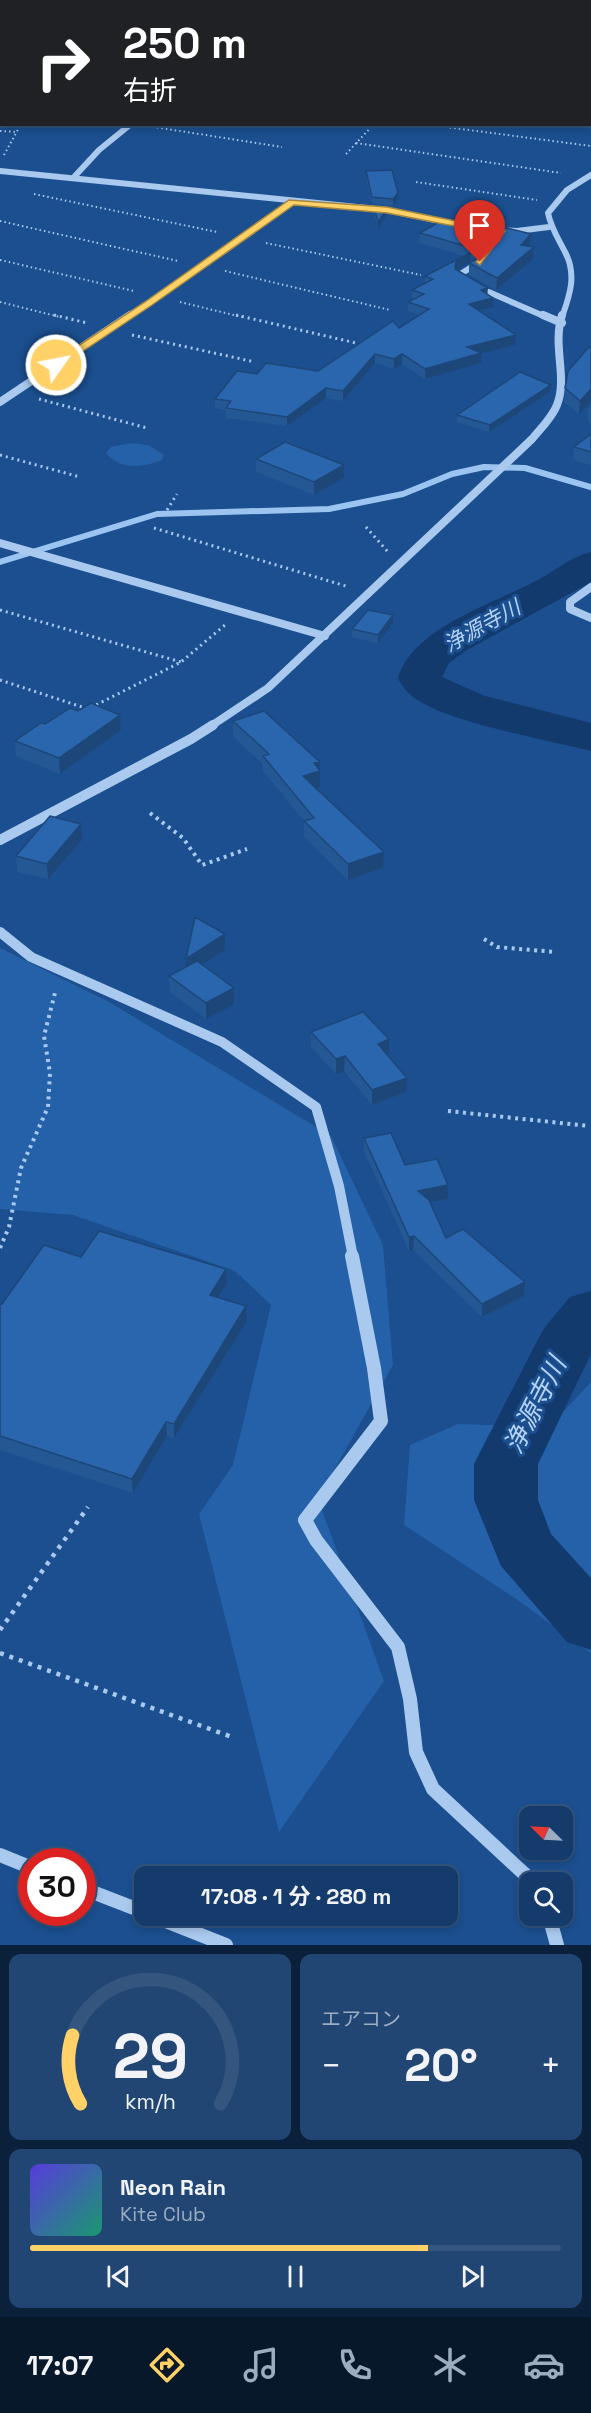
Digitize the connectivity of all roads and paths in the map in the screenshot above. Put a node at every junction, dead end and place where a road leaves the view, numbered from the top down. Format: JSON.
{"nodes":[{"id":1,"x":20,"y":126,"type":"edge"},
{"id":2,"x":129,"y":126,"type":"edge"},
{"id":3,"x":147,"y":126,"type":"edge"},
{"id":4,"x":372,"y":126,"type":"edge"},
{"id":5,"x":438,"y":126,"type":"edge"},
{"id":6,"x":0,"y":131,"type":"edge"},
{"id":7,"x":17,"y":132,"type":"junction"},
{"id":8,"x":356,"y":143,"type":"junction"},
{"id":9,"x":591,"y":146,"type":"edge"},
{"id":10,"x":282,"y":147,"type":"dead end"},
{"id":11,"x":346,"y":154,"type":"dead end"},
{"id":12,"x":4,"y":159,"type":"dead end"},
{"id":13,"x":0,"y":171,"type":"edge"},
{"id":14,"x":567,"y":174,"type":"dead end"},
{"id":15,"x":75,"y":176,"type":"junction"},
{"id":16,"x":591,"y":176,"type":"edge"},
{"id":17,"x":416,"y":182,"type":"dead end"},
{"id":18,"x":30,"y":193,"type":"dead end"},
{"id":19,"x":545,"y":201,"type":"dead end"},
{"id":20,"x":292,"y":202,"type":"junction"},
{"id":21,"x":0,"y":221,"type":"edge"},
{"id":22,"x":549,"y":227,"type":"junction"},
{"id":23,"x":501,"y":231,"type":"junction"},
{"id":24,"x":228,"y":235,"type":"dead end"},
{"id":25,"x":264,"y":242,"type":"dead end"},
{"id":26,"x":496,"y":242,"type":"edge"},
{"id":27,"x":486,"y":255,"type":"edge"},
{"id":28,"x":0,"y":260,"type":"edge"},
{"id":29,"x":188,"y":263,"type":"dead end"},
{"id":30,"x":224,"y":271,"type":"dead end"},
{"id":31,"x":421,"y":275,"type":"dead end"},
{"id":32,"x":144,"y":294,"type":"dead end"},
{"id":33,"x":0,"y":302,"type":"edge"},
{"id":34,"x":178,"y":302,"type":"dead end"},
{"id":35,"x":390,"y":310,"type":"dead end"},
{"id":36,"x":562,"y":323,"type":"junction"},
{"id":37,"x":97,"y":326,"type":"dead end"},
{"id":38,"x":131,"y":334,"type":"dead end"},
{"id":39,"x":356,"y":343,"type":"edge"},
{"id":40,"x":255,"y":362,"type":"dead end"},
{"id":41,"x":38,"y":398,"type":"dead end"},
{"id":42,"x":0,"y":402,"type":"edge"},
{"id":43,"x":147,"y":428,"type":"dead end"},
{"id":44,"x":0,"y":455,"type":"edge"},
{"id":45,"x":80,"y":477,"type":"dead end"},
{"id":46,"x":177,"y":494,"type":"dead end"},
{"id":47,"x":167,"y":510,"type":"dead end"},
{"id":48,"x":366,"y":527,"type":"dead end"},
{"id":49,"x":154,"y":528,"type":"dead end"},
{"id":50,"x":0,"y":543,"type":"edge"},
{"id":51,"x":389,"y":554,"type":"dead end"},
{"id":52,"x":591,"y":587,"type":"edge"},
{"id":53,"x":353,"y":588,"type":"dead end"},
{"id":54,"x":0,"y":610,"type":"edge"},
{"id":55,"x":234,"y":618,"type":"dead end"},
{"id":56,"x":591,"y":618,"type":"edge"},
{"id":57,"x":326,"y":636,"type":"junction"},
{"id":58,"x":181,"y":662,"type":"junction"},
{"id":59,"x":0,"y":680,"type":"edge"},
{"id":60,"x":150,"y":813,"type":"dead end"},
{"id":61,"x":0,"y":840,"type":"edge"},
{"id":62,"x":247,"y":849,"type":"dead end"},
{"id":63,"x":0,"y":932,"type":"edge"},
{"id":64,"x":484,"y":939,"type":"dead end"},
{"id":65,"x":555,"y":952,"type":"dead end"},
{"id":66,"x":61,"y":972,"type":"junction"},
{"id":67,"x":448,"y":1111,"type":"dead end"},
{"id":68,"x":589,"y":1126,"type":"dead end"},
{"id":69,"x":0,"y":1248,"type":"edge"},
{"id":70,"x":88,"y":1507,"type":"dead end"},
{"id":71,"x":0,"y":1630,"type":"edge"},
{"id":72,"x":0,"y":1653,"type":"edge"},
{"id":73,"x":232,"y":1737,"type":"dead end"},
{"id":74,"x":0,"y":1855,"type":"edge"},
{"id":75,"x":18,"y":1862,"type":"edge"},
{"id":76,"x":523,"y":1872,"type":"edge"},
{"id":77,"x":96,"y":1893,"type":"edge"},
{"id":78,"x":134,"y":1908,"type":"edge"},
{"id":79,"x":176,"y":1926,"type":"edge"},
{"id":80,"x":552,"y":1926,"type":"edge"},
{"id":81,"x":215,"y":1943,"type":"edge"},
{"id":82,"x":557,"y":1945,"type":"edge"}],
"edges":[{"from":1,"to":7,"type":"path"},
{"from":2,"to":15,"type":"street"},
{"from":3,"to":10,"type":"path"},
{"from":4,"to":8,"type":"path"},
{"from":5,"to":9,"type":"path"},
{"from":6,"to":7,"type":"path"},
{"from":7,"to":12,"type":"path"},
{"from":8,"to":11,"type":"path"},
{"from":8,"to":14,"type":"path"},
{"from":13,"to":15,"type":"street"},
{"from":15,"to":20,"type":"street"},
{"from":16,"to":22,"type":"street"},
{"from":17,"to":19,"type":"path"},
{"from":18,"to":24,"type":"path"},
{"from":20,"to":23,"type":"street"},
{"from":20,"to":42,"type":"street"},
{"from":21,"to":29,"type":"path"},
{"from":22,"to":23,"type":"street"},
{"from":22,"to":36,"type":"street"},
{"from":23,"to":26,"type":"street"},
{"from":25,"to":31,"type":"path"},
{"from":27,"to":36,"type":"street"},
{"from":28,"to":32,"type":"path"},
{"from":30,"to":35,"type":"path"},
{"from":33,"to":37,"type":"path"},
{"from":34,"to":39,"type":"path"},
{"from":36,"to":57,"type":"street"},
{"from":38,"to":40,"type":"path"},
{"from":41,"to":43,"type":"path"},
{"from":44,"to":45,"type":"path"},
{"from":46,"to":47,"type":"path"},
{"from":48,"to":51,"type":"path"},
{"from":49,"to":53,"type":"path"},
{"from":50,"to":57,"type":"street"},
{"from":52,"to":56,"type":"street"},
{"from":54,"to":58,"type":"path"},
{"from":55,"to":58,"type":"path"},
{"from":57,"to":61,"type":"street"},
{"from":58,"to":59,"type":"path"},
{"from":60,"to":62,"type":"path"},
{"from":63,"to":66,"type":"street"},
{"from":64,"to":65,"type":"path"},
{"from":66,"to":69,"type":"path"},
{"from":66,"to":76,"type":"street"},
{"from":67,"to":68,"type":"path"},
{"from":70,"to":71,"type":"path"},
{"from":72,"to":73,"type":"path"},
{"from":74,"to":75,"type":"street"},
{"from":77,"to":78,"type":"street"},
{"from":79,"to":81,"type":"street"},
{"from":80,"to":82,"type":"street"}]}
